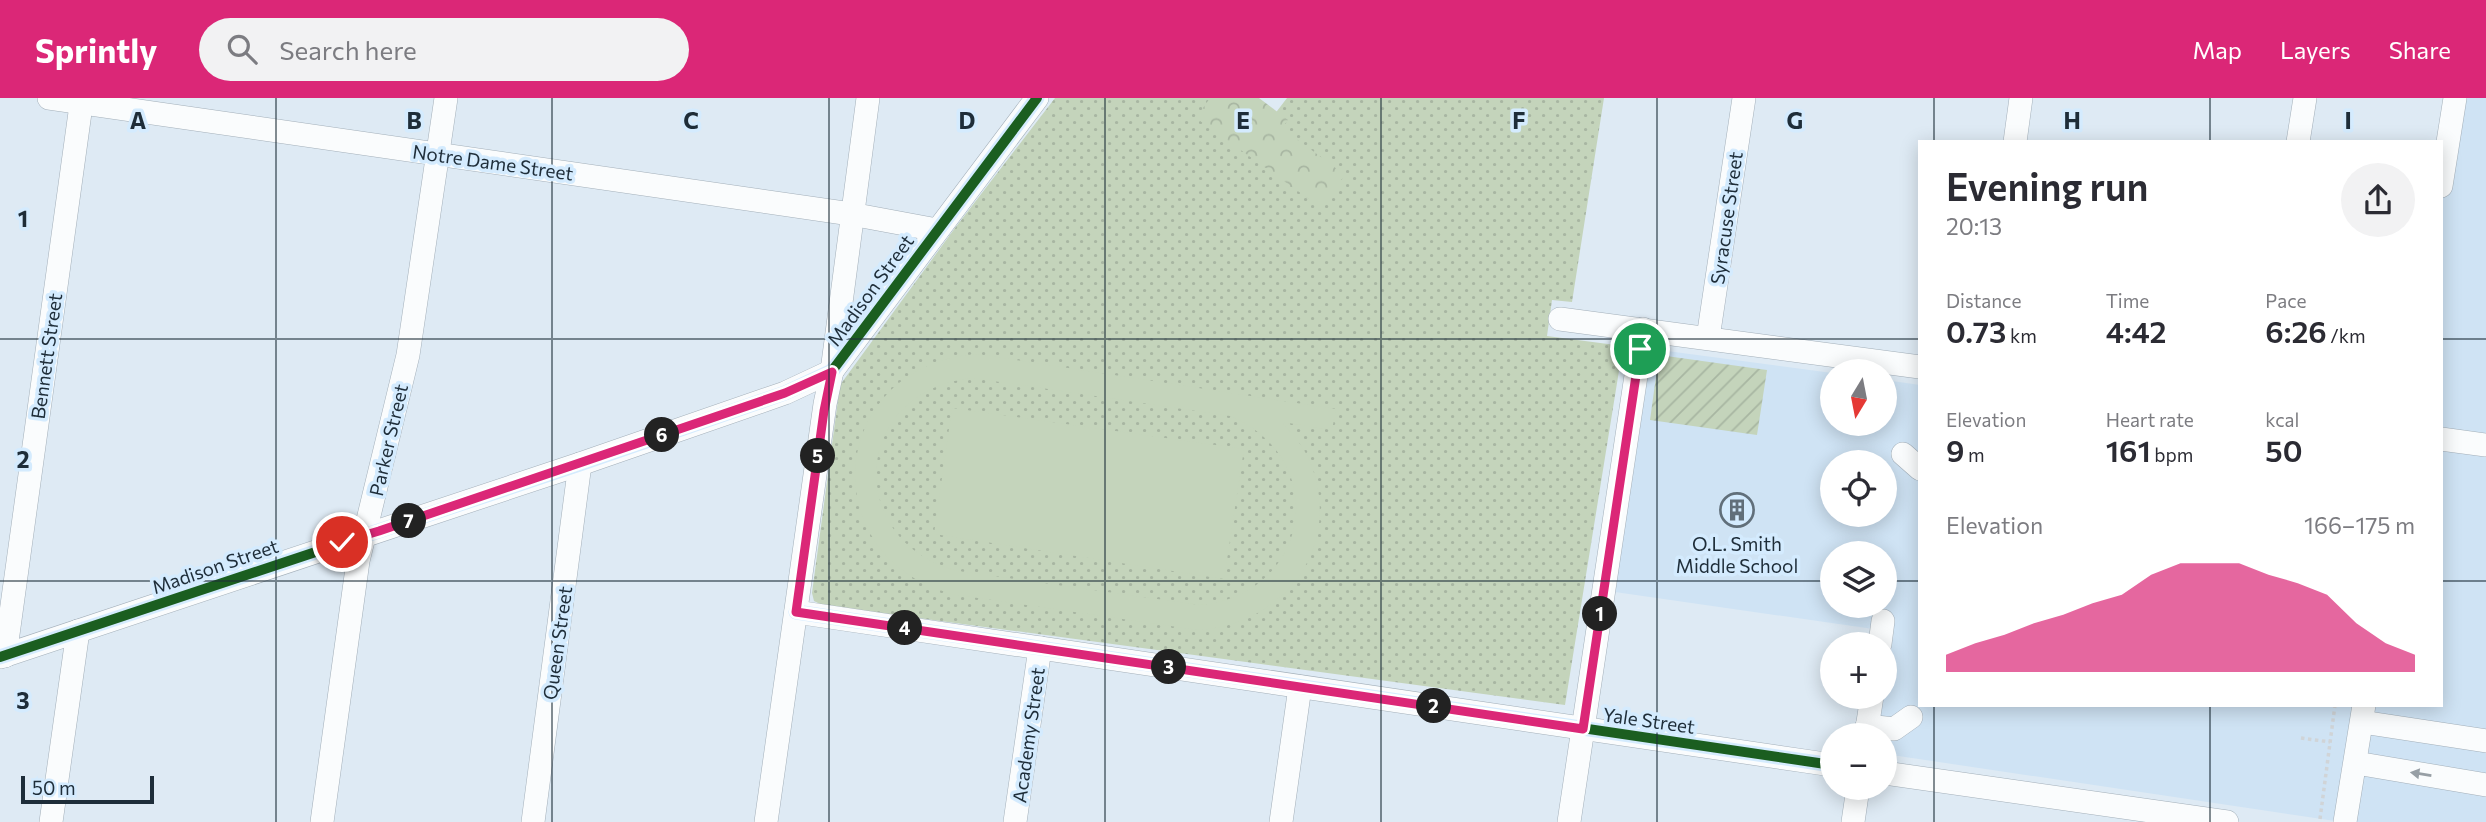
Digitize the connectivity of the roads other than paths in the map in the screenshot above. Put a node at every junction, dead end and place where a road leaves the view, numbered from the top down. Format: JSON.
{"nodes":[{"id":1,"x":49,"y":98,"type":"edge"},
{"id":2,"x":446,"y":98,"type":"edge"},
{"id":3,"x":868,"y":98,"type":"edge"},
{"id":4,"x":1037,"y":98,"type":"edge"},
{"id":5,"x":1744,"y":98,"type":"edge"},
{"id":6,"x":2021,"y":98,"type":"edge"},
{"id":7,"x":2305,"y":98,"type":"edge"},
{"id":8,"x":2455,"y":98,"type":"edge"},
{"id":9,"x":82,"y":100,"type":"edge"},
{"id":10,"x":2015,"y":140,"type":"edge"},
{"id":11,"x":2298,"y":140,"type":"edge"},
{"id":12,"x":438,"y":154,"type":"junction"},
{"id":13,"x":2443,"y":173,"type":"edge"},
{"id":14,"x":851,"y":214,"type":"junction"},
{"id":15,"x":937,"y":230,"type":"junction"},
{"id":16,"x":1560,"y":320,"type":"dead end"},
{"id":17,"x":1643,"y":329,"type":"junction"},
{"id":18,"x":1708,"y":338,"type":"junction"},
{"id":19,"x":1918,"y":367,"type":"edge"},
{"id":20,"x":832,"y":372,"type":"junction"},
{"id":21,"x":2443,"y":439,"type":"edge"},
{"id":22,"x":2486,"y":445,"type":"edge"},
{"id":23,"x":580,"y":464,"type":"junction"},
{"id":24,"x":363,"y":536,"type":"junction"},
{"id":25,"x":796,"y":612,"type":"junction"},
{"id":26,"x":1883,"y":621,"type":"dead end"},
{"id":27,"x":78,"y":631,"type":"junction"},
{"id":28,"x":1882,"y":632,"type":"edge"},
{"id":29,"x":1040,"y":648,"type":"junction"},
{"id":30,"x":3,"y":656,"type":"edge"},
{"id":31,"x":1300,"y":687,"type":"junction"},
{"id":32,"x":2363,"y":713,"type":"edge"},
{"id":33,"x":1911,"y":717,"type":"dead end"},
{"id":34,"x":1897,"y":727,"type":"edge"},
{"id":35,"x":1583,"y":729,"type":"junction"},
{"id":36,"x":2486,"y":741,"type":"edge"},
{"id":37,"x":1820,"y":763,"type":"edge"},
{"id":38,"x":2356,"y":763,"type":"junction"},
{"id":39,"x":1897,"y":775,"type":"edge"},
{"id":40,"x":2486,"y":785,"type":"edge"},
{"id":41,"x":1856,"y":800,"type":"edge"},
{"id":42,"x":51,"y":822,"type":"edge"},
{"id":43,"x":322,"y":822,"type":"edge"},
{"id":44,"x":533,"y":822,"type":"edge"},
{"id":45,"x":766,"y":822,"type":"edge"},
{"id":46,"x":1015,"y":822,"type":"edge"},
{"id":47,"x":1280,"y":822,"type":"edge"},
{"id":48,"x":1569,"y":822,"type":"edge"},
{"id":49,"x":1853,"y":822,"type":"edge"},
{"id":50,"x":2223,"y":822,"type":"edge"},
{"id":51,"x":2345,"y":822,"type":"edge"}],
"edges":[{"from":1,"to":9,"type":"street","name":"Notre Dame Street"},
{"from":2,"to":12,"type":"street","name":"Parker Street"},
{"from":3,"to":14,"type":"street"},
{"from":4,"to":15,"type":"street","name":"Madison Street"},
{"from":5,"to":18,"type":"street","name":"Syracuse Street"},
{"from":6,"to":10,"type":"street"},
{"from":7,"to":11,"type":"street"},
{"from":8,"to":13,"type":"street"},
{"from":9,"to":12,"type":"street","name":"Notre Dame Street"},
{"from":9,"to":30,"type":"street","name":"Bennett Street"},
{"from":12,"to":14,"type":"street","name":"Notre Dame Street"},
{"from":12,"to":24,"type":"street","name":"Parker Street"},
{"from":14,"to":15,"type":"street","name":"Notre Dame Street"},
{"from":14,"to":20,"type":"street"},
{"from":15,"to":20,"type":"street","name":"Madison Street"},
{"from":16,"to":17,"type":"street"},
{"from":17,"to":18,"type":"street"},
{"from":17,"to":35,"type":"street"},
{"from":18,"to":19,"type":"street"},
{"from":20,"to":23,"type":"street","name":"Madison Street"},
{"from":20,"to":25,"type":"street"},
{"from":21,"to":22,"type":"street"},
{"from":23,"to":24,"type":"street","name":"Madison Street"},
{"from":23,"to":44,"type":"street","name":"Queen Street"},
{"from":24,"to":27,"type":"street","name":"Madison Street"},
{"from":24,"to":43,"type":"street","name":"Parker Street"},
{"from":25,"to":29,"type":"street","name":"Yale Street"},
{"from":25,"to":45,"type":"street"},
{"from":26,"to":28,"type":"street"},
{"from":27,"to":30,"type":"street","name":"Madison Street"},
{"from":27,"to":42,"type":"street"},
{"from":29,"to":31,"type":"street","name":"Yale Street"},
{"from":29,"to":46,"type":"street","name":"Academy Street"},
{"from":31,"to":35,"type":"street","name":"Yale Street"},
{"from":31,"to":47,"type":"street"},
{"from":32,"to":36,"type":"street"},
{"from":32,"to":38,"type":"street"},
{"from":33,"to":34,"type":"street"},
{"from":35,"to":37,"type":"street","name":"Yale Street"},
{"from":35,"to":48,"type":"street"},
{"from":40,"to":38,"type":"street","one_way":true},
{"from":38,"to":51,"type":"street"},
{"from":39,"to":50,"type":"street"},
{"from":41,"to":49,"type":"street"}]}
